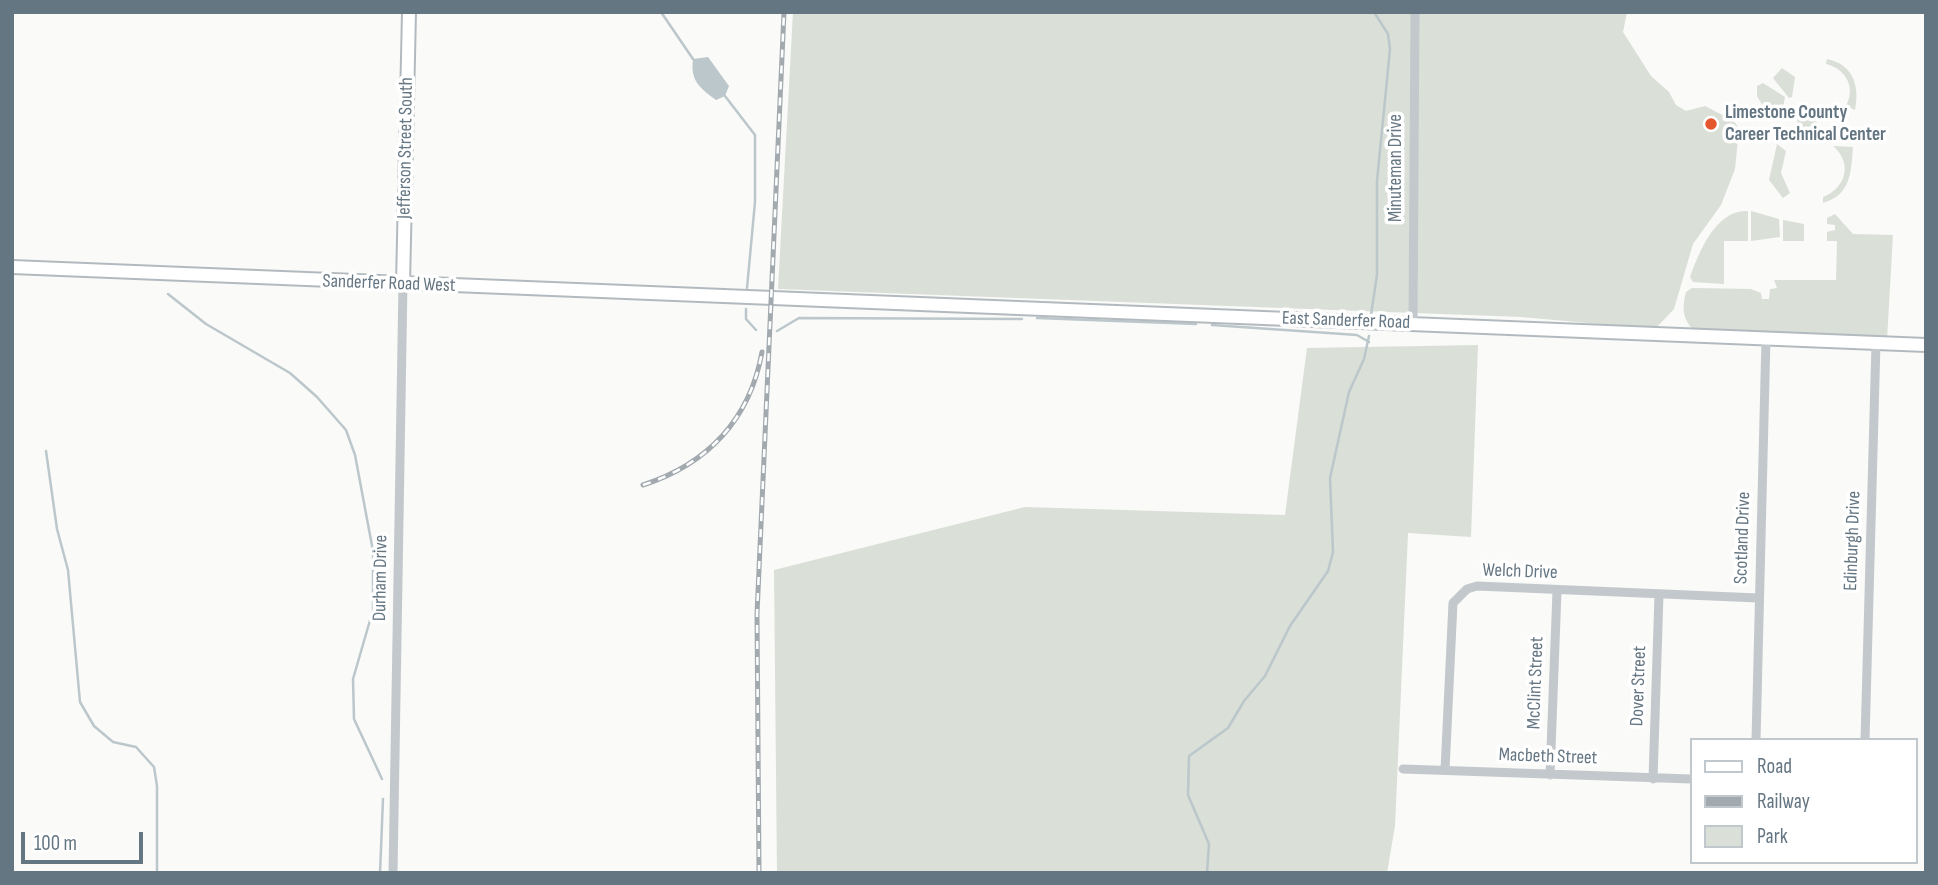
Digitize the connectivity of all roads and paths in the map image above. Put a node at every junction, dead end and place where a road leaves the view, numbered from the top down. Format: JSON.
{"nodes":[{"id":1,"x":409,"y":12,"type":"edge"},
{"id":2,"x":1415,"y":12,"type":"edge"},
{"id":3,"x":12,"y":267,"type":"edge"},
{"id":4,"x":403,"y":284,"type":"junction"},
{"id":5,"x":766,"y":299,"type":"joint"},
{"id":6,"x":1413,"y":324,"type":"junction"},
{"id":7,"x":1766,"y":338,"type":"junction"},
{"id":8,"x":1876,"y":343,"type":"junction"},
{"id":9,"x":1926,"y":345,"type":"edge"},
{"id":10,"x":1557,"y":591,"type":"junction"},
{"id":11,"x":1659,"y":595,"type":"junction"},
{"id":12,"x":1758,"y":598,"type":"junction"},
{"id":13,"x":1756,"y":738,"type":"edge"},
{"id":14,"x":1865,"y":738,"type":"edge"},
{"id":15,"x":1403,"y":769,"type":"dead end"},
{"id":16,"x":1445,"y":770,"type":"junction"},
{"id":17,"x":1550,"y":775,"type":"junction"},
{"id":18,"x":1653,"y":779,"type":"junction"},
{"id":19,"x":1689,"y":779,"type":"edge"},
{"id":20,"x":393,"y":873,"type":"edge"}],
"edges":[{"from":1,"to":4,"type":"street","name":"Jefferson Street South"},
{"from":2,"to":6,"type":"street","name":"Minuteman Drive"},
{"from":3,"to":4,"type":"street","name":"Sanderfer Road West"},
{"from":4,"to":5,"type":"street","name":"Sanderfer Road West"},
{"from":4,"to":20,"type":"street","name":"Durham Drive"},
{"from":5,"to":6,"type":"street","name":"East Sanderfer Road"},
{"from":6,"to":7,"type":"street","name":"East Sanderfer Road"},
{"from":7,"to":8,"type":"street","name":"East Sanderfer Road"},
{"from":7,"to":12,"type":"street","name":"Scotland Drive"},
{"from":8,"to":9,"type":"street","name":"East Sanderfer Road"},
{"from":8,"to":14,"type":"street","name":"Edinburgh Drive"},
{"from":10,"to":11,"type":"street","name":"Welch Drive"},
{"from":10,"to":16,"type":"street","name":"Welch Drive"},
{"from":10,"to":17,"type":"street","name":"McClint Street"},
{"from":11,"to":12,"type":"street","name":"Welch Drive"},
{"from":11,"to":18,"type":"street","name":"Dover Street"},
{"from":12,"to":13,"type":"street","name":"Scotland Drive"},
{"from":15,"to":16,"type":"street","name":"Macbeth Street"},
{"from":16,"to":17,"type":"street","name":"Macbeth Street"},
{"from":17,"to":18,"type":"street","name":"Macbeth Street"},
{"from":18,"to":19,"type":"street","name":"Macbeth Street"}]}
